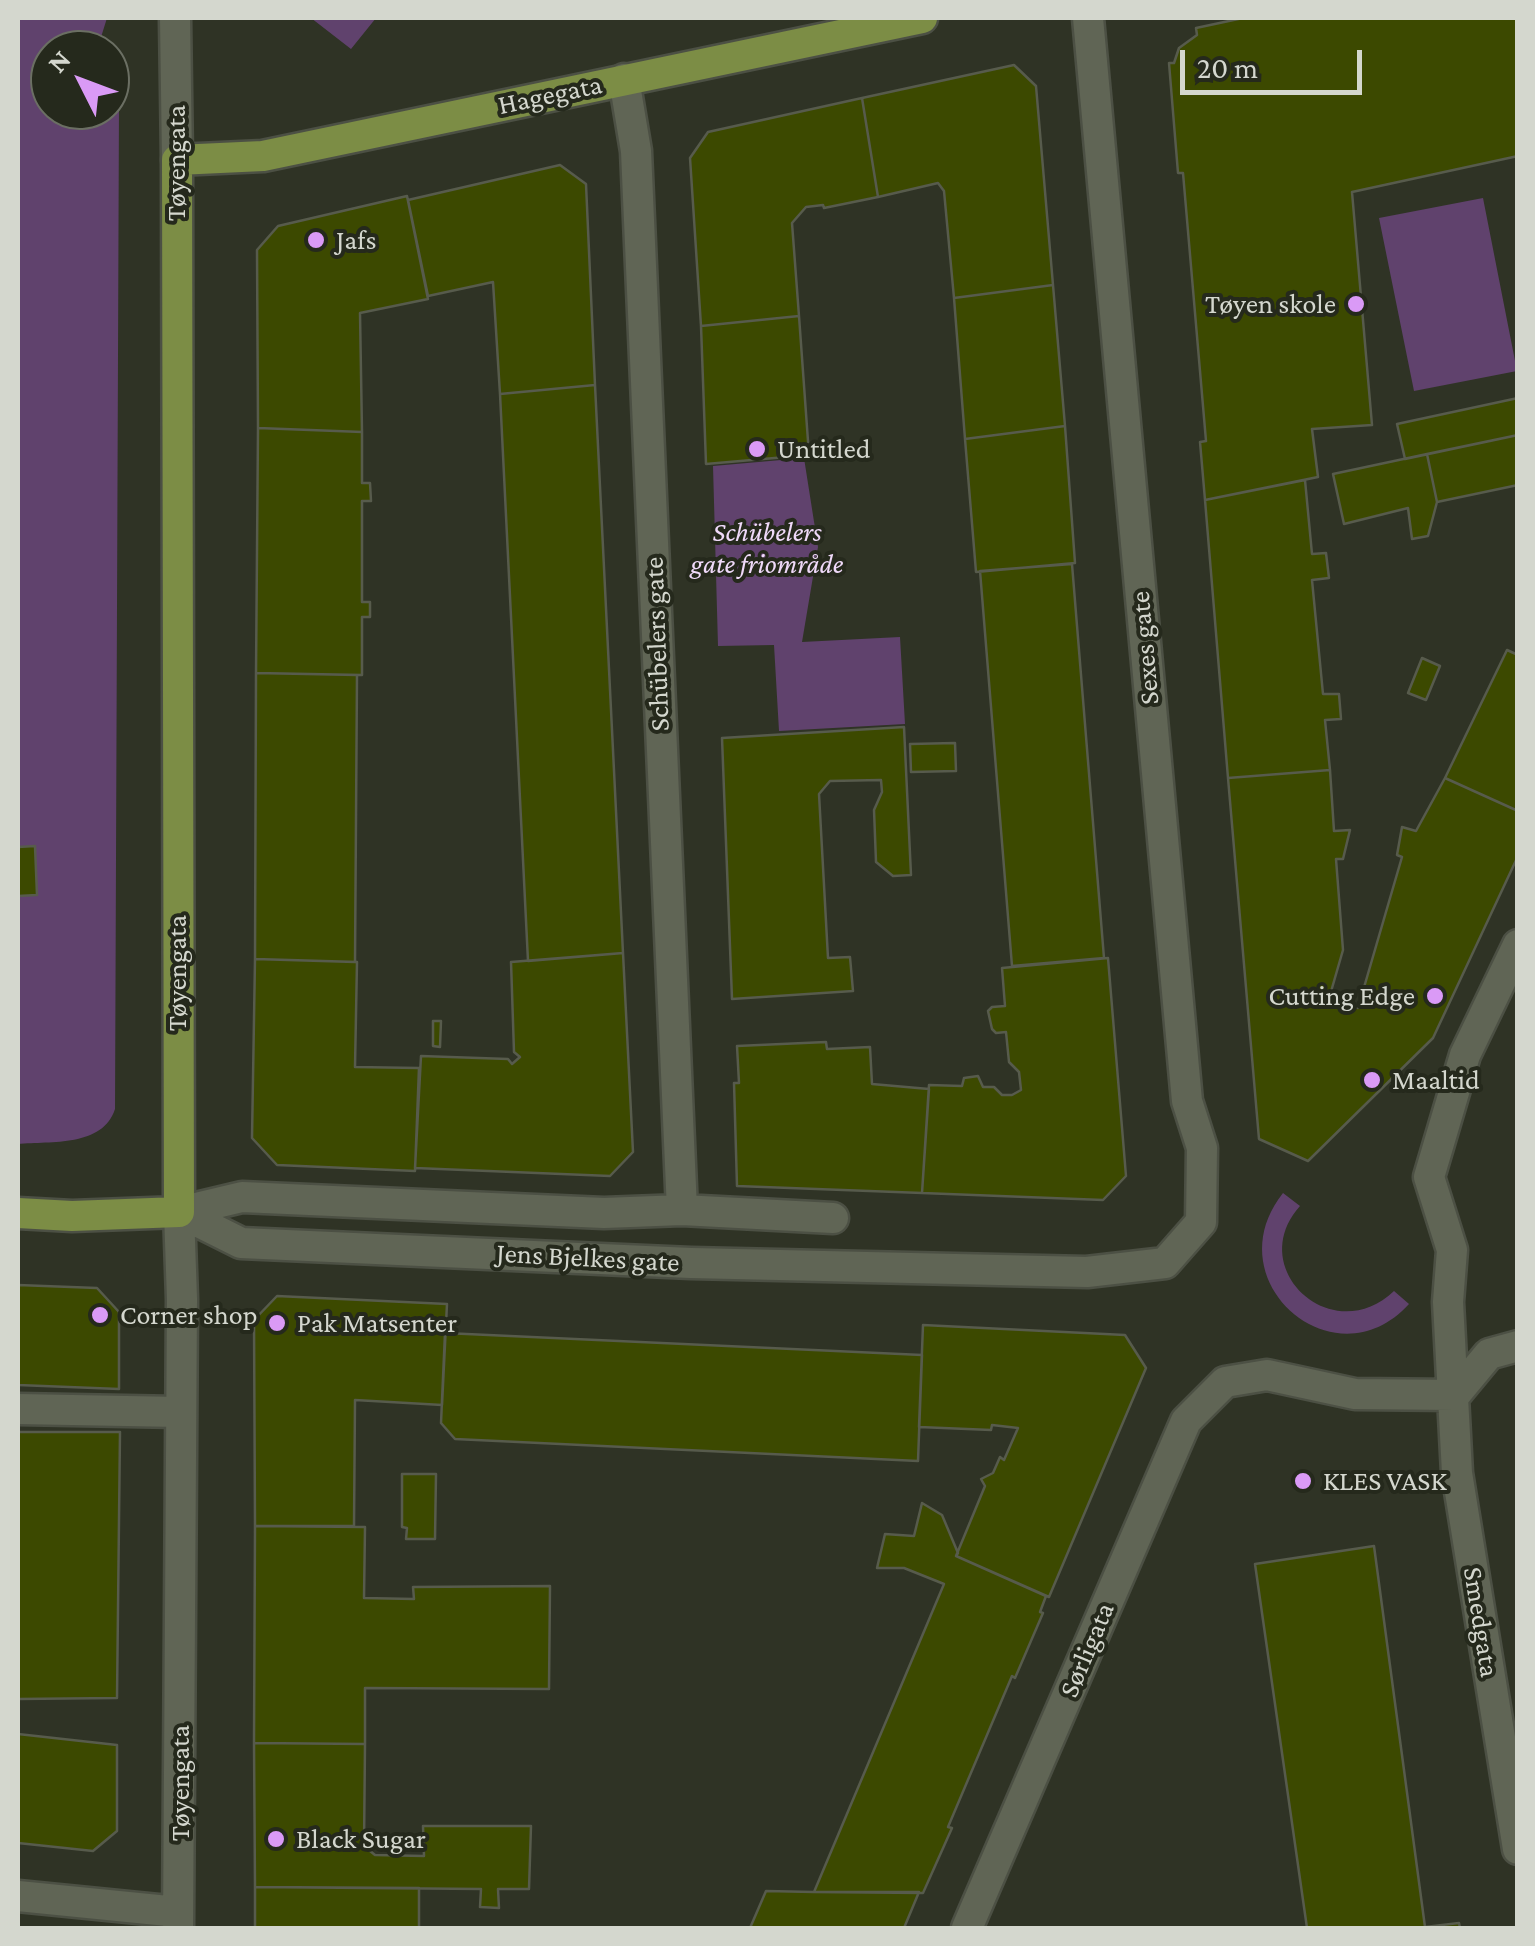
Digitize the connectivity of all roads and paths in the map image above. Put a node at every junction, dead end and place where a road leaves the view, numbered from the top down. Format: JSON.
{"nodes":[{"id":1,"x":175,"y":18,"type":"edge"},
{"id":2,"x":922,"y":18,"type":"edge"},
{"id":3,"x":1088,"y":18,"type":"edge"},
{"id":4,"x":624,"y":79,"type":"junction"},
{"id":5,"x":176,"y":160,"type":"junction"},
{"id":6,"x":1518,"y":945,"type":"edge"},
{"id":7,"x":682,"y":1210,"type":"junction"},
{"id":8,"x":179,"y":1212,"type":"junction"},
{"id":9,"x":18,"y":1213,"type":"edge"},
{"id":10,"x":833,"y":1218,"type":"dead end"},
{"id":11,"x":1165,"y":1263,"type":"joint"},
{"id":12,"x":1518,"y":1346,"type":"edge"},
{"id":13,"x":1455,"y":1394,"type":"junction"},
{"id":14,"x":18,"y":1409,"type":"edge"},
{"id":15,"x":180,"y":1412,"type":"junction"},
{"id":16,"x":1518,"y":1849,"type":"edge"},
{"id":17,"x":18,"y":1896,"type":"edge"},
{"id":18,"x":178,"y":1920,"type":"edge"},
{"id":19,"x":967,"y":1928,"type":"edge"}],
"edges":[{"from":1,"to":5,"type":"street","name":"Tøyengata"},
{"from":2,"to":4,"type":"main road","name":"Hagegata"},
{"from":3,"to":11,"type":"street","name":"Sexes gate"},
{"from":4,"to":5,"type":"main road","name":"Hagegata"},
{"from":4,"to":7,"type":"street","name":"Schübelers gate"},
{"from":5,"to":8,"type":"main road","name":"Tøyengata"},
{"from":6,"to":13,"type":"street"},
{"from":7,"to":8,"type":"street"},
{"from":7,"to":10,"type":"street"},
{"from":8,"to":9,"type":"main road","name":"Jens Bjelkes gate"},
{"from":8,"to":11,"type":"street","name":"Jens Bjelkes gate"},
{"from":8,"to":15,"type":"street","name":"Tøyengata"},
{"from":12,"to":13,"type":"street"},
{"from":13,"to":16,"type":"street","name":"Smedgata"},
{"from":13,"to":19,"type":"street","name":"Sørligata"},
{"from":14,"to":15,"type":"street"},
{"from":15,"to":18,"type":"street","name":"Tøyengata"},
{"from":17,"to":18,"type":"street"}]}
